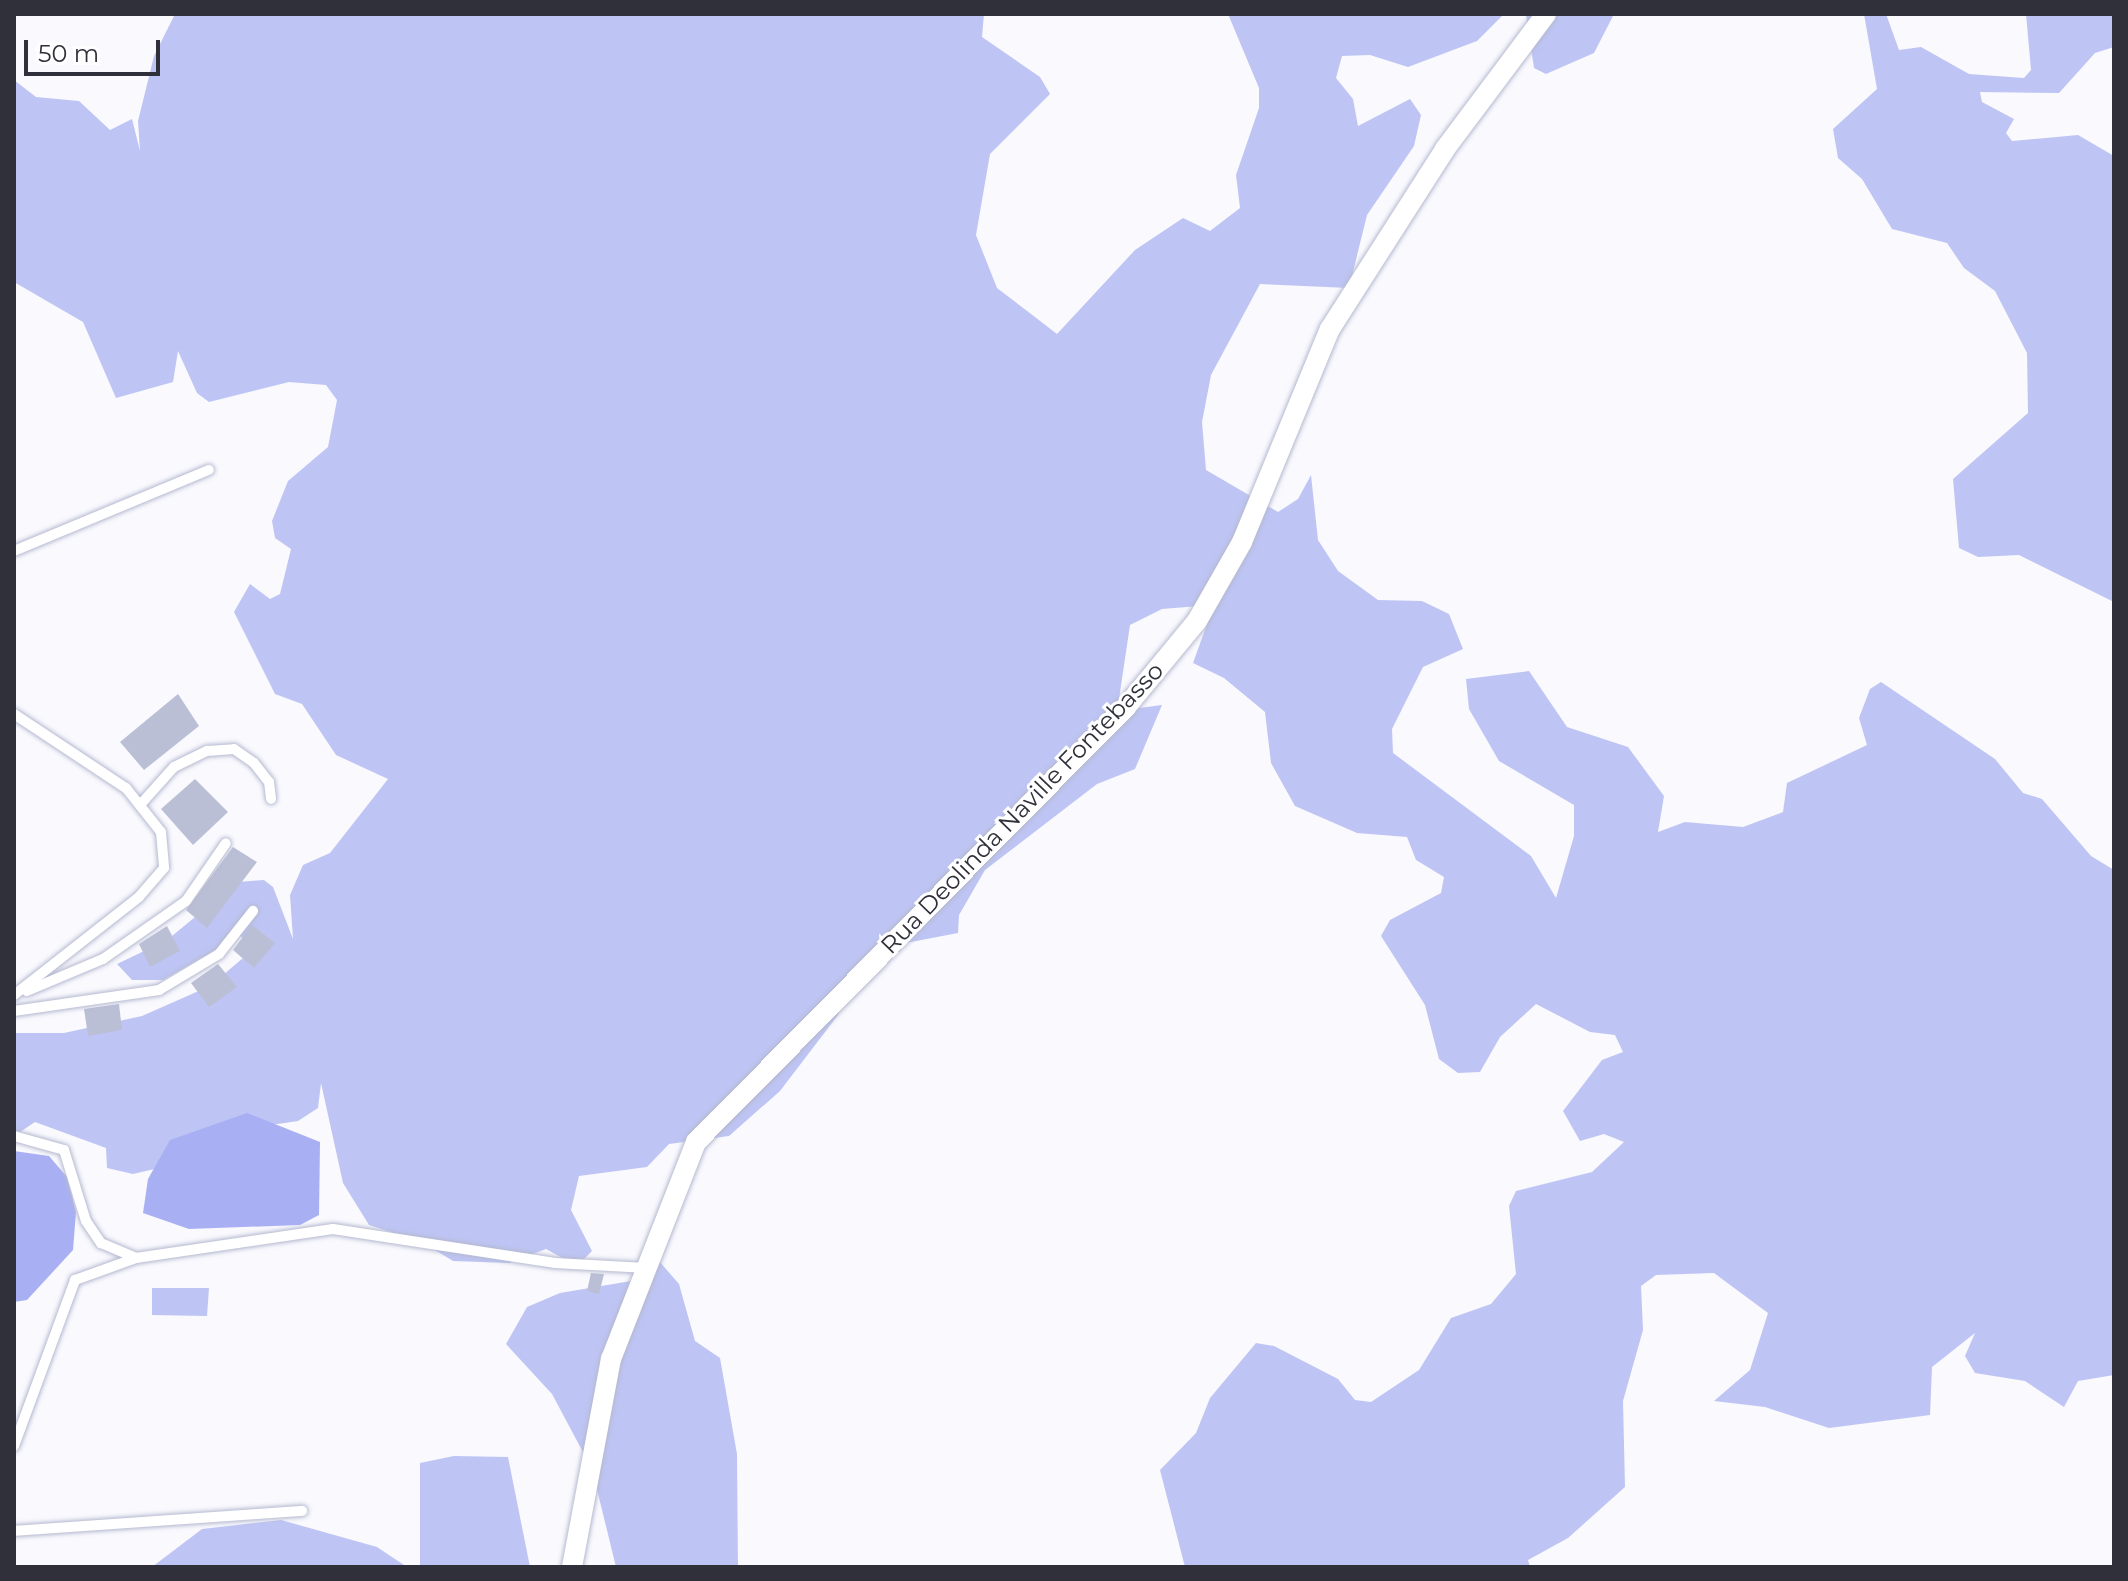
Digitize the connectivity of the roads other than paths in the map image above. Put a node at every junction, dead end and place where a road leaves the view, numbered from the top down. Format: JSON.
{"nodes":[{"id":1,"x":1546,"y":14,"type":"edge"},
{"id":2,"x":209,"y":470,"type":"dead end"},
{"id":3,"x":14,"y":551,"type":"edge"},
{"id":4,"x":14,"y":714,"type":"edge"},
{"id":5,"x":271,"y":799,"type":"dead end"},
{"id":6,"x":140,"y":805,"type":"junction"},
{"id":7,"x":226,"y":843,"type":"dead end"},
{"id":8,"x":253,"y":911,"type":"dead end"},
{"id":9,"x":14,"y":996,"type":"edge"},
{"id":10,"x":14,"y":1011,"type":"edge"},
{"id":11,"x":14,"y":1136,"type":"edge"},
{"id":12,"x":136,"y":1258,"type":"junction"},
{"id":13,"x":647,"y":1268,"type":"junction"},
{"id":14,"x":14,"y":1446,"type":"edge"},
{"id":15,"x":302,"y":1511,"type":"dead end"},
{"id":16,"x":15,"y":1530,"type":"edge"},
{"id":17,"x":572,"y":1567,"type":"edge"}],
"edges":[{"from":1,"to":13,"type":"street","name":"Rua Deolinda Naville Fontebasso"},
{"from":2,"to":3,"type":"lane"},
{"from":4,"to":6,"type":"lane"},
{"from":5,"to":6,"type":"lane"},
{"from":6,"to":9,"type":"lane"},
{"from":7,"to":9,"type":"lane"},
{"from":8,"to":10,"type":"lane"},
{"from":11,"to":12,"type":"lane"},
{"from":12,"to":13,"type":"lane"},
{"from":12,"to":14,"type":"lane"},
{"from":13,"to":17,"type":"street","name":"Rua Deolinda Naville Fontebasso"},
{"from":15,"to":16,"type":"lane"}]}
